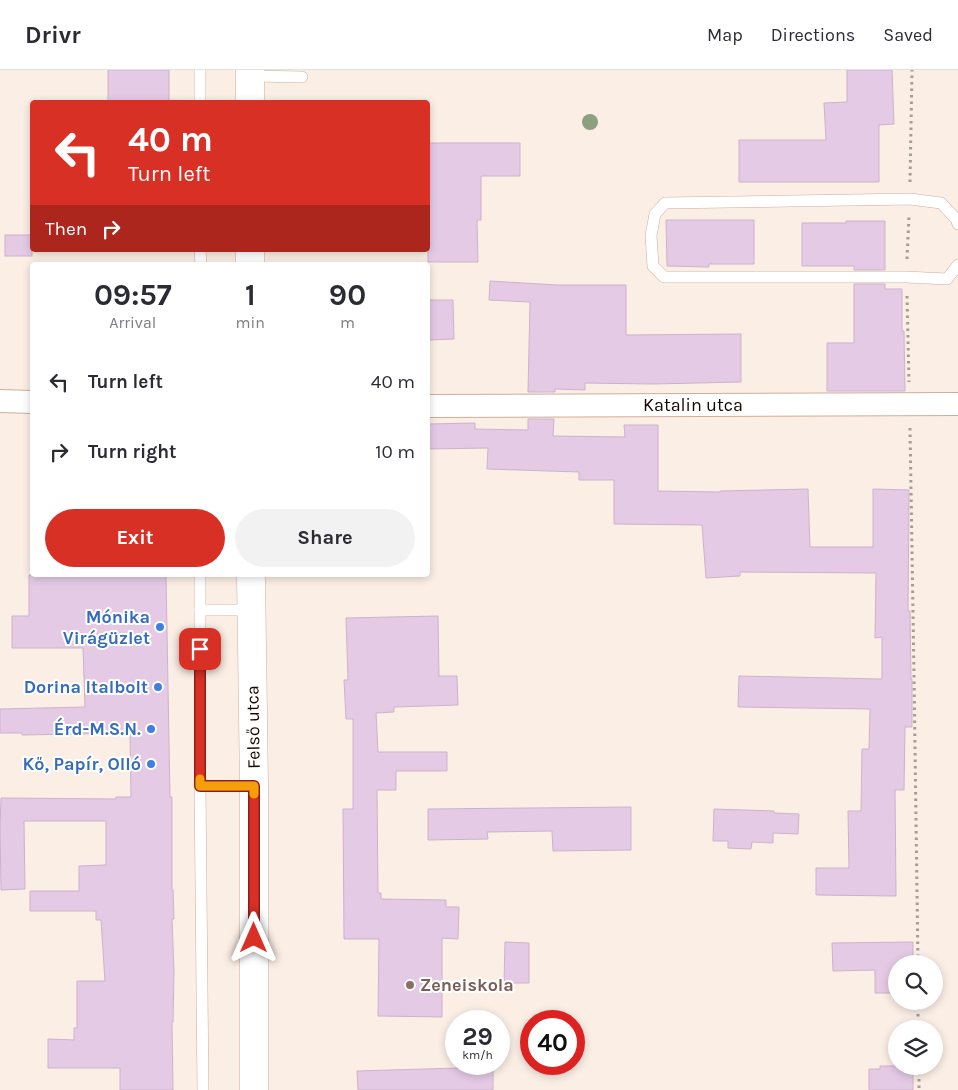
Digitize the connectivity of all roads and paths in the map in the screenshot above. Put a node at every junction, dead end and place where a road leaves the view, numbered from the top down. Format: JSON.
{"nodes":[{"id":1,"x":200,"y":70,"type":"edge"},
{"id":2,"x":912,"y":70,"type":"edge"},
{"id":3,"x":250,"y":73,"type":"edge"},
{"id":4,"x":302,"y":77,"type":"dead end"},
{"id":5,"x":200,"y":100,"type":"edge"},
{"id":6,"x":250,"y":100,"type":"edge"},
{"id":7,"x":910,"y":199,"type":"junction"},
{"id":8,"x":958,"y":224,"type":"edge"},
{"id":9,"x":958,"y":264,"type":"edge"},
{"id":10,"x":906,"y":277,"type":"junction"},
{"id":11,"x":0,"y":401,"type":"edge"},
{"id":12,"x":30,"y":402,"type":"edge"},
{"id":13,"x":910,"y":404,"type":"junction"},
{"id":14,"x":958,"y":404,"type":"edge"},
{"id":15,"x":430,"y":406,"type":"edge"},
{"id":16,"x":200,"y":577,"type":"edge"},
{"id":17,"x":252,"y":577,"type":"edge"},
{"id":18,"x":200,"y":610,"type":"junction"},
{"id":19,"x":252,"y":610,"type":"junction"},
{"id":20,"x":200,"y":786,"type":"junction"},
{"id":21,"x":254,"y":786,"type":"junction"},
{"id":22,"x":918,"y":955,"type":"edge"},
{"id":23,"x":919,"y":1075,"type":"edge"},
{"id":24,"x":203,"y":1090,"type":"edge"},
{"id":25,"x":254,"y":1090,"type":"edge"},
{"id":26,"x":919,"y":1090,"type":"edge"}],
"edges":[{"from":1,"to":5,"type":"lane"},
{"from":2,"to":7,"type":"path"},
{"from":3,"to":4,"type":"lane"},
{"from":3,"to":6,"type":"street"},
{"from":7,"to":8,"type":"lane"},
{"from":7,"to":10,"type":"path"},
{"from":7,"to":10,"type":"lane"},
{"from":9,"to":10,"type":"lane"},
{"from":10,"to":13,"type":"path"},
{"from":11,"to":12,"type":"street"},
{"from":13,"to":14,"type":"street","name":"Katalin utca"},
{"from":13,"to":15,"type":"street","name":"Katalin utca"},
{"from":13,"to":22,"type":"path"},
{"from":16,"to":18,"type":"lane"},
{"from":17,"to":19,"type":"street","name":"Felső utca"},
{"from":18,"to":19,"type":"lane"},
{"from":18,"to":20,"type":"lane"},
{"from":19,"to":21,"type":"street","name":"Felső utca"},
{"from":20,"to":21,"type":"lane"},
{"from":20,"to":24,"type":"lane"},
{"from":21,"to":25,"type":"street","name":"Felső utca"},
{"from":23,"to":26,"type":"path"}]}
